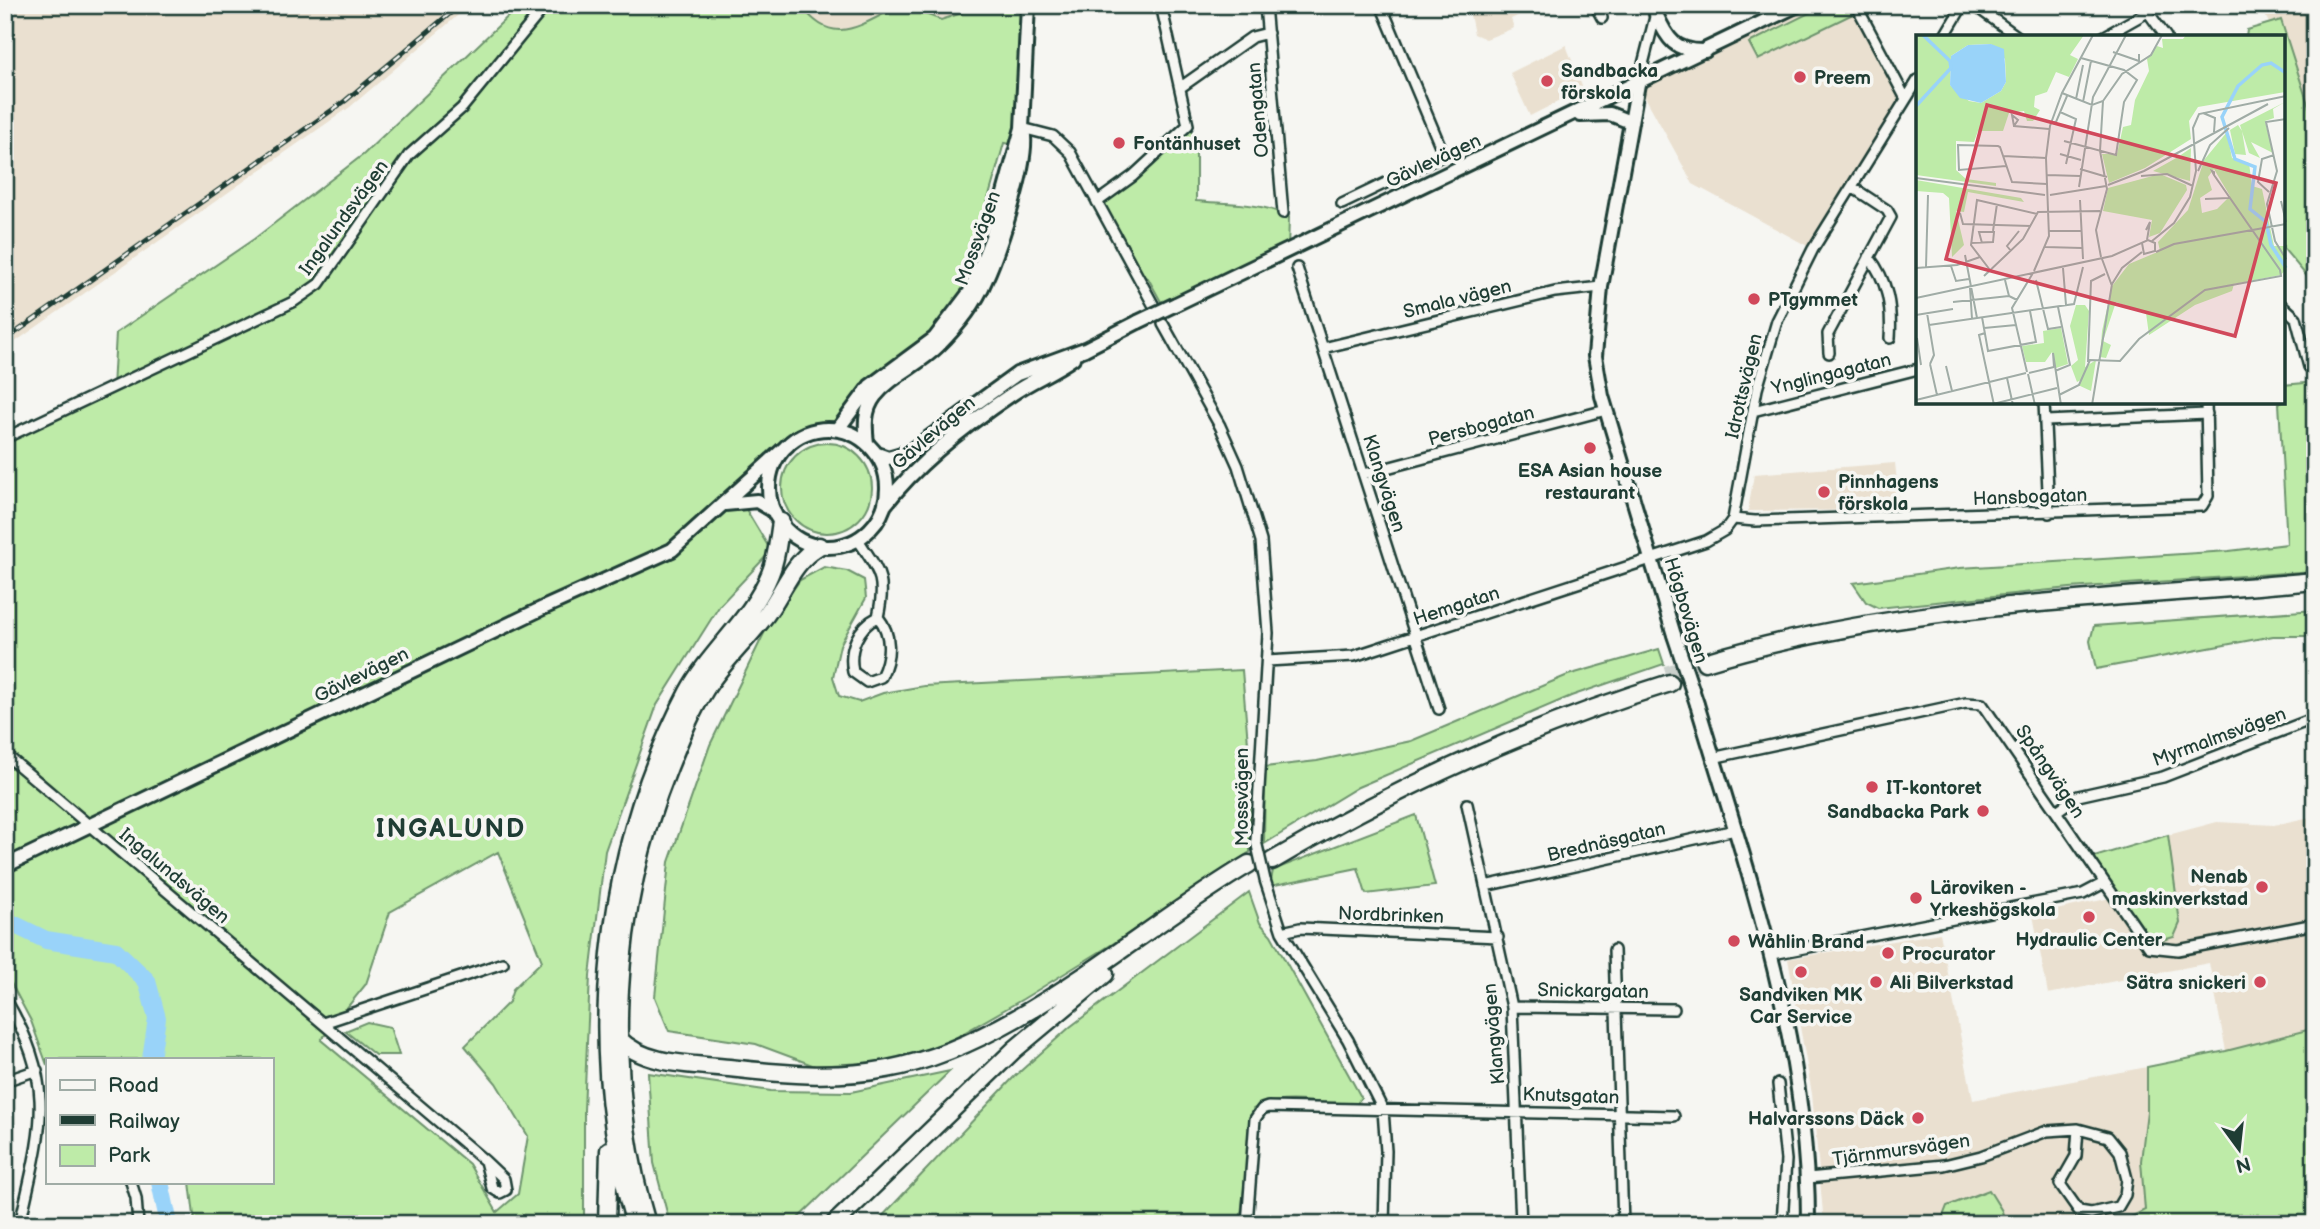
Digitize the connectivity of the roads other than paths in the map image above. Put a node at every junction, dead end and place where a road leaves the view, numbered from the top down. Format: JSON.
{"nodes":[{"id":1,"x":546,"y":5,"type":"edge"},
{"id":2,"x":1028,"y":5,"type":"edge"},
{"id":3,"x":1161,"y":5,"type":"edge"},
{"id":4,"x":1265,"y":5,"type":"edge"},
{"id":5,"x":1381,"y":5,"type":"edge"},
{"id":6,"x":1595,"y":5,"type":"edge"},
{"id":7,"x":1798,"y":5,"type":"edge"},
{"id":8,"x":1856,"y":5,"type":"edge"},
{"id":9,"x":1963,"y":5,"type":"edge"},
{"id":10,"x":1974,"y":5,"type":"edge"},
{"id":11,"x":2160,"y":5,"type":"edge"},
{"id":12,"x":1657,"y":9,"type":"edge"},
{"id":13,"x":2145,"y":9,"type":"edge"},
{"id":14,"x":1602,"y":18,"type":"dead end"},
{"id":15,"x":1268,"y":33,"type":"junction"},
{"id":16,"x":1945,"y":35,"type":"edge"},
{"id":17,"x":2015,"y":35,"type":"edge"},
{"id":18,"x":2106,"y":35,"type":"edge"},
{"id":19,"x":2164,"y":35,"type":"edge"},
{"id":20,"x":1705,"y":51,"type":"junction"},
{"id":21,"x":1916,"y":82,"type":"edge"},
{"id":22,"x":1638,"y":84,"type":"junction"},
{"id":23,"x":1181,"y":87,"type":"junction"},
{"id":24,"x":1906,"y":99,"type":"junction"},
{"id":25,"x":1573,"y":115,"type":"junction"},
{"id":26,"x":1630,"y":122,"type":"junction"},
{"id":27,"x":1022,"y":128,"type":"junction"},
{"id":28,"x":1852,"y":187,"type":"junction"},
{"id":29,"x":1097,"y":202,"type":"junction"},
{"id":30,"x":1342,"y":204,"type":"dead end"},
{"id":31,"x":1283,"y":213,"type":"dead end"},
{"id":32,"x":1868,"y":257,"type":"junction"},
{"id":33,"x":1297,"y":268,"type":"dead end"},
{"id":34,"x":1601,"y":287,"type":"junction"},
{"id":35,"x":1154,"y":306,"type":"dead end"},
{"id":36,"x":2285,"y":308,"type":"edge"},
{"id":37,"x":1163,"y":324,"type":"dead end"},
{"id":38,"x":1890,"y":338,"type":"dead end"},
{"id":39,"x":1323,"y":348,"type":"junction"},
{"id":40,"x":1085,"y":349,"type":"junction"},
{"id":41,"x":1829,"y":353,"type":"dead end"},
{"id":42,"x":907,"y":365,"type":"junction"},
{"id":43,"x":2309,"y":367,"type":"dead end"},
{"id":44,"x":1916,"y":369,"type":"edge"},
{"id":45,"x":2044,"y":404,"type":"edge"},
{"id":46,"x":2206,"y":404,"type":"edge"},
{"id":47,"x":1606,"y":410,"type":"junction"},
{"id":48,"x":1753,"y":411,"type":"junction"},
{"id":49,"x":2207,"y":414,"type":"junction"},
{"id":50,"x":2046,"y":421,"type":"junction"},
{"id":51,"x":838,"y":429,"type":"junction"},
{"id":52,"x":5,"y":438,"type":"edge"},
{"id":53,"x":867,"y":443,"type":"junction"},
{"id":54,"x":788,"y":445,"type":"junction"},
{"id":55,"x":877,"y":454,"type":"junction"},
{"id":56,"x":1364,"y":474,"type":"junction"},
{"id":57,"x":725,"y":504,"type":"junction"},
{"id":58,"x":884,"y":507,"type":"junction"},
{"id":59,"x":2049,"y":513,"type":"junction"},
{"id":60,"x":777,"y":517,"type":"junction"},
{"id":61,"x":1732,"y":519,"type":"junction"},
{"id":62,"x":857,"y":538,"type":"junction"},
{"id":63,"x":819,"y":546,"type":"junction"},
{"id":64,"x":1651,"y":559,"type":"junction"},
{"id":65,"x":2315,"y":582,"type":"edge"},
{"id":66,"x":2315,"y":591,"type":"edge"},
{"id":67,"x":878,"y":617,"type":"junction"},
{"id":68,"x":1417,"y":636,"type":"junction"},
{"id":69,"x":1267,"y":661,"type":"junction"},
{"id":70,"x":1668,"y":678,"type":"tunnel mouth"},
{"id":71,"x":1439,"y":709,"type":"dead end"},
{"id":72,"x":2315,"y":718,"type":"edge"},
{"id":73,"x":5,"y":754,"type":"edge"},
{"id":74,"x":1712,"y":758,"type":"junction"},
{"id":75,"x":1467,"y":804,"type":"dead end"},
{"id":76,"x":2057,"y":811,"type":"junction"},
{"id":77,"x":90,"y":827,"type":"junction"},
{"id":78,"x":1735,"y":831,"type":"junction"},
{"id":79,"x":1266,"y":852,"type":"junction"},
{"id":80,"x":5,"y":866,"type":"edge"},
{"id":81,"x":1255,"y":872,"type":"junction"},
{"id":82,"x":2104,"y":883,"type":"junction"},
{"id":83,"x":1485,"y":886,"type":"junction"},
{"id":84,"x":2315,"y":924,"type":"edge"},
{"id":85,"x":1282,"y":932,"type":"junction"},
{"id":86,"x":1498,"y":937,"type":"junction"},
{"id":87,"x":1614,"y":950,"type":"dead end"},
{"id":88,"x":1773,"y":954,"type":"junction"},
{"id":89,"x":503,"y":963,"type":"dead end"},
{"id":90,"x":1088,"y":974,"type":"junction"},
{"id":91,"x":5,"y":999,"type":"edge"},
{"id":92,"x":1512,"y":1007,"type":"junction"},
{"id":93,"x":1615,"y":1007,"type":"junction"},
{"id":94,"x":1674,"y":1009,"type":"dead end"},
{"id":95,"x":323,"y":1023,"type":"junction"},
{"id":96,"x":619,"y":1039,"type":"junction"},
{"id":97,"x":37,"y":1070,"type":"junction"},
{"id":98,"x":5,"y":1081,"type":"edge"},
{"id":99,"x":1778,"y":1084,"type":"dead end"},
{"id":100,"x":1382,"y":1110,"type":"junction"},
{"id":101,"x":1517,"y":1111,"type":"junction"},
{"id":102,"x":610,"y":1113,"type":"junction"},
{"id":103,"x":1619,"y":1114,"type":"junction"},
{"id":104,"x":1674,"y":1116,"type":"dead end"},
{"id":105,"x":2078,"y":1129,"type":"junction"},
{"id":106,"x":36,"y":1150,"type":"junction"},
{"id":107,"x":46,"y":1153,"type":"edge"},
{"id":108,"x":485,"y":1161,"type":"dead end"},
{"id":109,"x":1808,"y":1178,"type":"junction"},
{"id":110,"x":132,"y":1184,"type":"edge"},
{"id":111,"x":20,"y":1224,"type":"edge"},
{"id":112,"x":138,"y":1224,"type":"edge"},
{"id":113,"x":607,"y":1224,"type":"edge"},
{"id":114,"x":635,"y":1224,"type":"edge"},
{"id":115,"x":647,"y":1224,"type":"edge"},
{"id":116,"x":820,"y":1224,"type":"edge"},
{"id":117,"x":834,"y":1224,"type":"edge"},
{"id":118,"x":1247,"y":1224,"type":"edge"},
{"id":119,"x":1384,"y":1224,"type":"edge"},
{"id":120,"x":1521,"y":1224,"type":"edge"},
{"id":121,"x":1623,"y":1224,"type":"edge"},
{"id":122,"x":1782,"y":1224,"type":"edge"},
{"id":123,"x":1808,"y":1224,"type":"edge"}],
"edges":[{"from":1,"to":52,"type":"street","name":"Ingalundsvägen"},
{"from":2,"to":27,"type":"main road","name":"Mossvägen"},
{"from":3,"to":23,"type":"street"},
{"from":4,"to":15,"type":"street","name":"Odengatan"},
{"from":5,"to":30,"type":"street"},
{"from":6,"to":14,"type":"street"},
{"from":7,"to":20,"type":"main road","name":"Gävlevägen"},
{"from":8,"to":24,"type":"street"},
{"from":9,"to":16,"type":"street"},
{"from":10,"to":17,"type":"street"},
{"from":11,"to":13,"type":"street"},
{"from":12,"to":20,"type":"main road"},
{"from":12,"to":22,"type":"street","name":"Högbovägen"},
{"from":13,"to":18,"type":"street"},
{"from":13,"to":19,"type":"street"},
{"from":15,"to":23,"type":"street"},
{"from":15,"to":31,"type":"street","name":"Odengatan"},
{"from":20,"to":22,"type":"main road","name":"Gävlevägen"},
{"from":21,"to":24,"type":"street","name":"Idrottsvägen"},
{"from":22,"to":25,"type":"main road","name":"Gävlevägen"},
{"from":22,"to":26,"type":"main road","name":"Högbovägen"},
{"from":23,"to":29,"type":"street"},
{"from":24,"to":28,"type":"street","name":"Idrottsvägen"},
{"from":25,"to":26,"type":"main road"},
{"from":25,"to":40,"type":"main road","name":"Gävlevägen","bridge":true},
{"from":26,"to":34,"type":"main road","name":"Högbovägen"},
{"from":27,"to":29,"type":"street"},
{"from":27,"to":42,"type":"main road","name":"Mossvägen"},
{"from":28,"to":32,"type":"street"},
{"from":28,"to":48,"type":"street","name":"Idrottsvägen"},
{"from":29,"to":35,"type":"street"},
{"from":32,"to":38,"type":"street"},
{"from":32,"to":41,"type":"street"},
{"from":33,"to":39,"type":"street","name":"Klangvägen"},
{"from":34,"to":39,"type":"street","name":"Smala vägen"},
{"from":34,"to":47,"type":"main road","name":"Högbovägen"},
{"from":36,"to":43,"type":"street"},
{"from":37,"to":69,"type":"street","name":"Mossvägen"},
{"from":39,"to":56,"type":"street","name":"Klangvägen"},
{"from":40,"to":55,"type":"main road","name":"Gävlevägen"},
{"from":40,"to":58,"type":"main road","name":"Gävlevägen"},
{"from":42,"to":51,"type":"main road","name":"Mossvägen"},
{"from":42,"to":53,"type":"main road","name":"Mossvägen"},
{"from":44,"to":48,"type":"street","name":"Ynglingagatan"},
{"from":45,"to":50,"type":"street"},
{"from":46,"to":49,"type":"street"},
{"from":47,"to":56,"type":"street","name":"Persbogatan"},
{"from":47,"to":64,"type":"main road","name":"Högbovägen"},
{"from":48,"to":61,"type":"street","name":"Idrottsvägen"},
{"from":49,"to":50,"type":"street"},
{"from":49,"to":59,"type":"street","name":"Hansbogatan"},
{"from":50,"to":59,"type":"street"},
{"from":51,"to":53,"type":"main road"},
{"from":51,"to":54,"type":"main road"},
{"from":53,"to":55,"type":"main road"},
{"from":54,"to":57,"type":"main road","name":"Gävlevägen"},
{"from":54,"to":60,"type":"main road"},
{"from":55,"to":58,"type":"main road"},
{"from":56,"to":68,"type":"street","name":"Klangvägen"},
{"from":57,"to":60,"type":"main road"},
{"from":57,"to":77,"type":"main road","name":"Gävlevägen"},
{"from":58,"to":62,"type":"main road"},
{"from":59,"to":61,"type":"street","name":"Hansbogatan"},
{"from":60,"to":63,"type":"main road"},
{"from":60,"to":102,"type":"highway"},
{"from":61,"to":64,"type":"street"},
{"from":62,"to":63,"type":"main road"},
{"from":62,"to":67,"type":"street"},
{"from":63,"to":96,"type":"highway"},
{"from":64,"to":68,"type":"street","name":"Hemgatan"},
{"from":64,"to":74,"type":"main road","name":"Högbovägen","bridge":true},
{"from":65,"to":66,"type":"highway"},
{"from":67,"to":67,"type":"street"},
{"from":68,"to":69,"type":"street","name":"Hemgatan"},
{"from":68,"to":71,"type":"street","name":"Klangvägen"},
{"from":69,"to":79,"type":"street","name":"Mossvägen"},
{"from":70,"to":79,"type":"highway"},
{"from":72,"to":76,"type":"street","name":"Myrmalmsvägen"},
{"from":73,"to":77,"type":"street","name":"Ingalundsvägen"},
{"from":74,"to":76,"type":"street","name":"Spångvägen"},
{"from":74,"to":78,"type":"main road","name":"Högbovägen"},
{"from":75,"to":83,"type":"street","name":"Klangvägen"},
{"from":76,"to":82,"type":"street","name":"Spångvägen"},
{"from":77,"to":80,"type":"main road","name":"Gävlevägen"},
{"from":77,"to":95,"type":"street","name":"Ingalundsvägen"},
{"from":78,"to":83,"type":"street","name":"Brednäsgatan"},
{"from":78,"to":88,"type":"main road","name":"Högbovägen"},
{"from":79,"to":81,"type":"street","name":"Mossvägen","bridge":true},
{"from":81,"to":85,"type":"street","name":"Mossvägen"},
{"from":81,"to":90,"type":"highway"},
{"from":81,"to":117,"type":"highway"},
{"from":82,"to":84,"type":"street","name":"Spångvägen"},
{"from":82,"to":88,"type":"street"},
{"from":83,"to":86,"type":"street","name":"Klangvägen"},
{"from":85,"to":86,"type":"street","name":"Nordbrinken"},
{"from":85,"to":100,"type":"street","name":"Mossvägen"},
{"from":86,"to":92,"type":"street","name":"Klangvägen"},
{"from":87,"to":93,"type":"street"},
{"from":88,"to":109,"type":"main road","name":"Högbovägen"},
{"from":89,"to":95,"type":"street"},
{"from":90,"to":96,"type":"highway"},
{"from":90,"to":116,"type":"highway"},
{"from":91,"to":97,"type":"street"},
{"from":92,"to":93,"type":"street","name":"Snickargatan"},
{"from":92,"to":101,"type":"street","name":"Klangvägen"},
{"from":93,"to":94,"type":"street","name":"Snickargatan"},
{"from":93,"to":103,"type":"street"},
{"from":95,"to":108,"type":"street","name":"Ingalundsvägen"},
{"from":96,"to":115,"type":"highway"},
{"from":97,"to":98,"type":"street"},
{"from":97,"to":106,"type":"street"},
{"from":99,"to":122,"type":"street"},
{"from":100,"to":101,"type":"street","name":"Knutsgatan"},
{"from":100,"to":118,"type":"street"},
{"from":100,"to":119,"type":"street"},
{"from":101,"to":103,"type":"street","name":"Knutsgatan"},
{"from":101,"to":120,"type":"street","name":"Klangvägen"},
{"from":102,"to":113,"type":"highway"},
{"from":102,"to":114,"type":"highway"},
{"from":103,"to":104,"type":"street","name":"Knutsgatan"},
{"from":103,"to":121,"type":"street"},
{"from":105,"to":105,"type":"street","name":"Tjärnmursvägen"},
{"from":105,"to":109,"type":"street","name":"Tjärnmursvägen"},
{"from":106,"to":107,"type":"street"},
{"from":106,"to":111,"type":"street"},
{"from":109,"to":123,"type":"main road","name":"Högbovägen"},
{"from":110,"to":112,"type":"street"}]}
